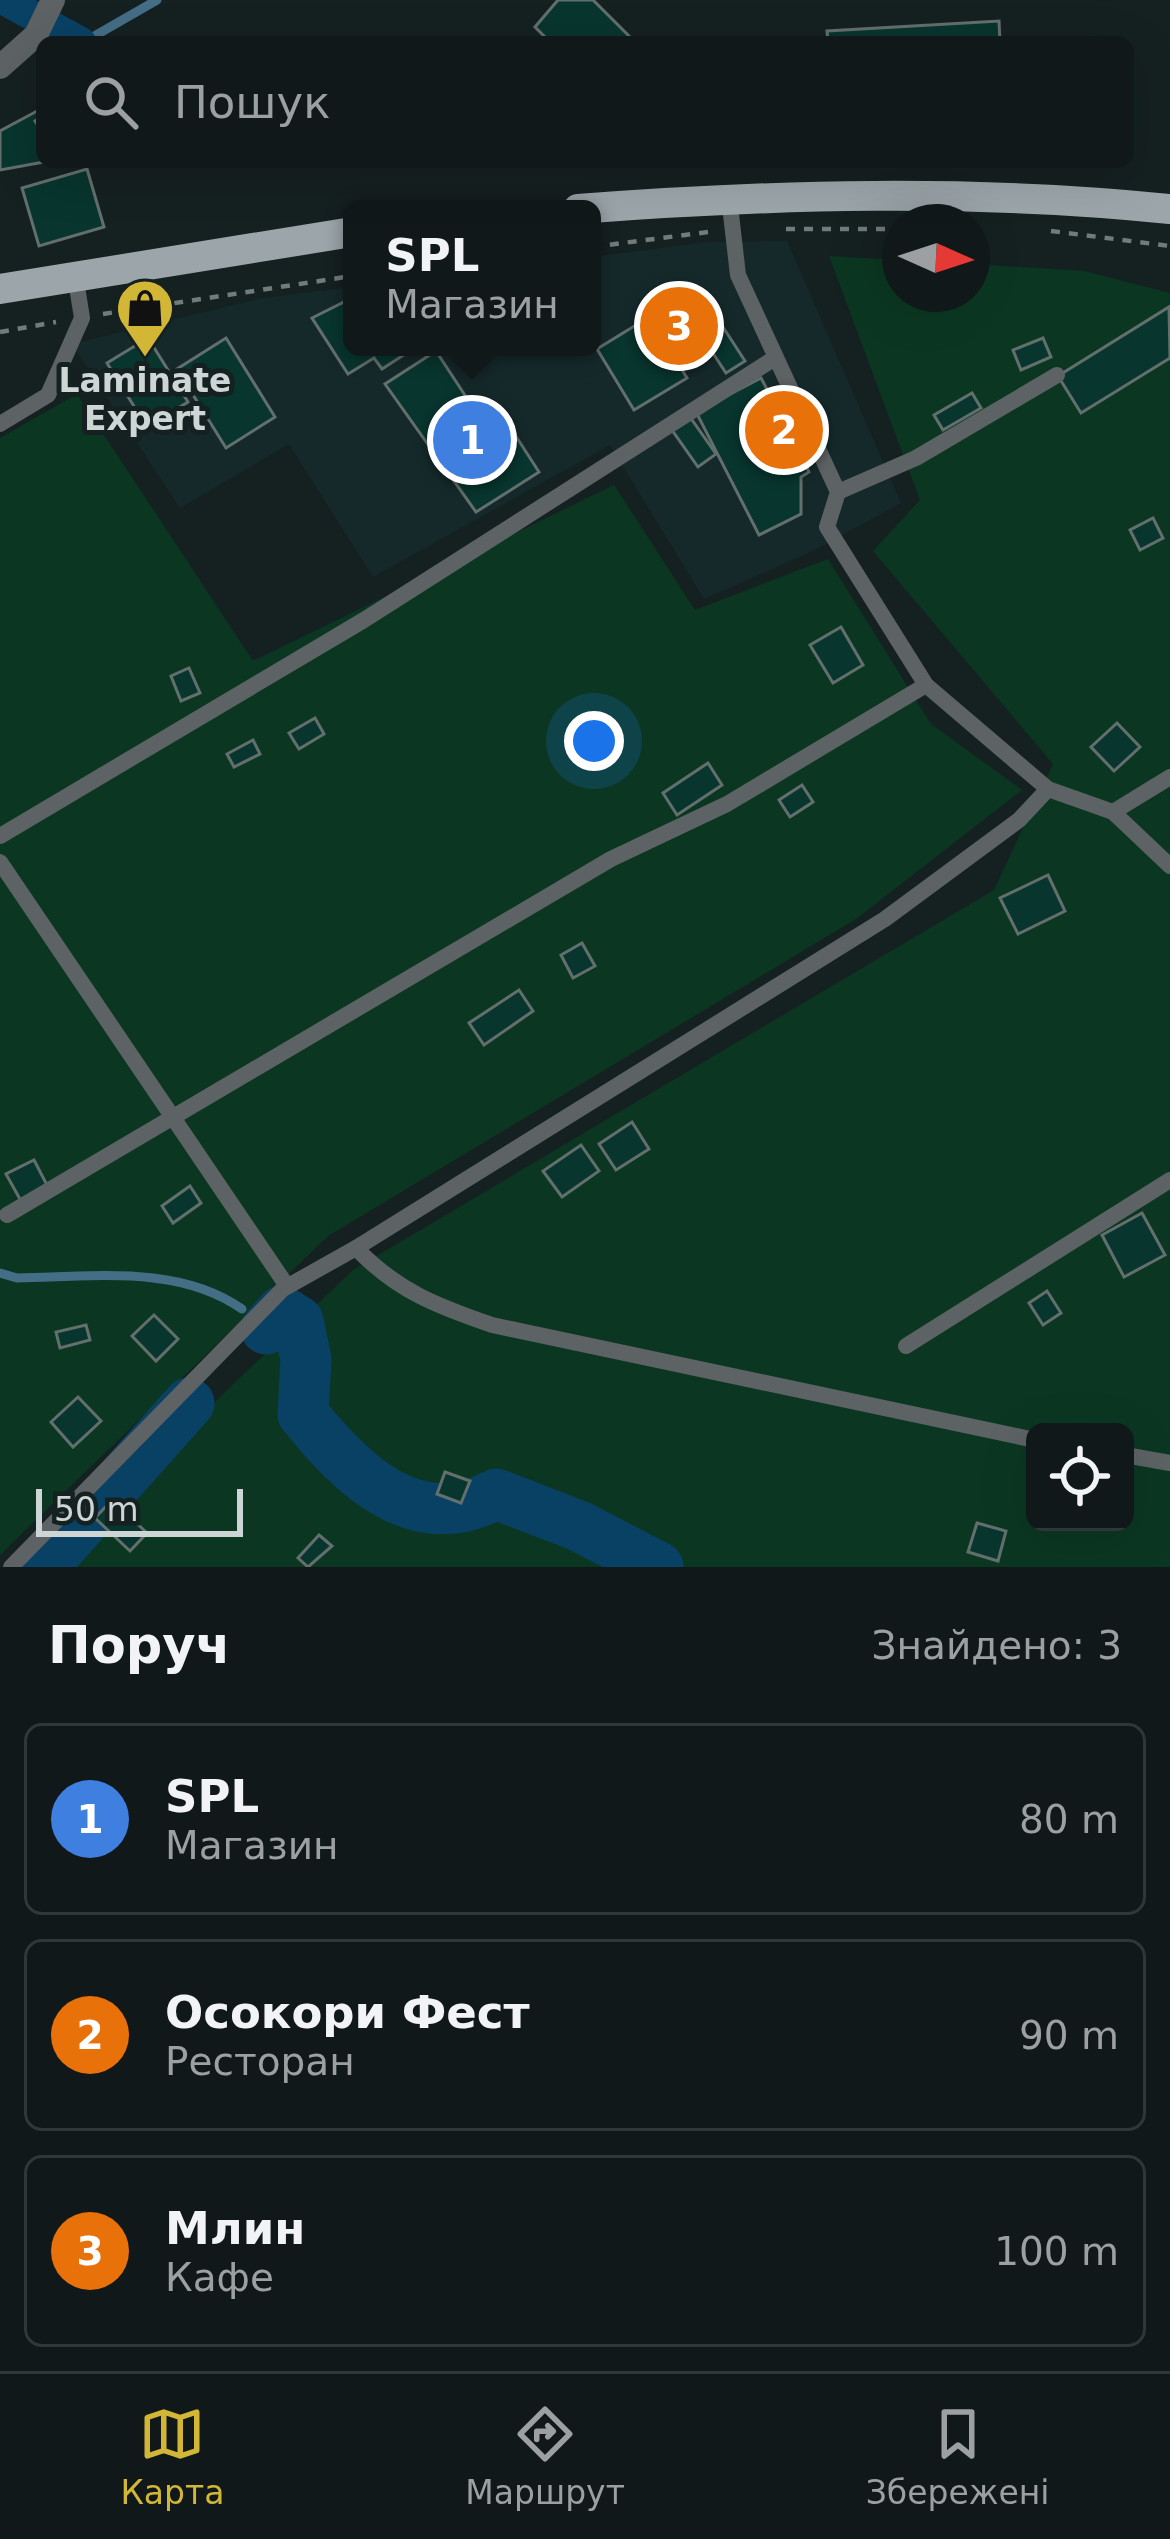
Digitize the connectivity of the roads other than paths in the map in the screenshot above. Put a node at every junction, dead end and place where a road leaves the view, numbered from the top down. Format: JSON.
{"nodes":[{"id":1,"x":52,"y":1,"type":"edge"},
{"id":2,"x":0,"y":67,"type":"edge"},
{"id":3,"x":729,"y":197,"type":"junction"},
{"id":4,"x":601,"y":207,"type":"edge"},
{"id":5,"x":1170,"y":209,"type":"edge"},
{"id":6,"x":343,"y":233,"type":"edge"},
{"id":7,"x":76,"y":274,"type":"junction"},
{"id":8,"x":0,"y":290,"type":"edge"},
{"id":9,"x":775,"y":358,"type":"junction"},
{"id":10,"x":1057,"y":375,"type":"dead end"},
{"id":11,"x":0,"y":424,"type":"edge"},
{"id":12,"x":838,"y":492,"type":"junction"},
{"id":13,"x":926,"y":685,"type":"junction"},
{"id":14,"x":1170,"y":777,"type":"edge"},
{"id":15,"x":1048,"y":789,"type":"junction"},
{"id":16,"x":1113,"y":812,"type":"junction"},
{"id":17,"x":0,"y":836,"type":"edge"},
{"id":18,"x":0,"y":862,"type":"edge"},
{"id":19,"x":1170,"y":866,"type":"edge"},
{"id":20,"x":172,"y":1118,"type":"junction"},
{"id":21,"x":1170,"y":1180,"type":"edge"},
{"id":22,"x":7,"y":1215,"type":"dead end"},
{"id":23,"x":356,"y":1248,"type":"junction"},
{"id":24,"x":287,"y":1286,"type":"junction"},
{"id":25,"x":906,"y":1346,"type":"dead end"},
{"id":26,"x":1026,"y":1437,"type":"edge"},
{"id":27,"x":1134,"y":1457,"type":"edge"},
{"id":28,"x":1170,"y":1463,"type":"edge"},
{"id":29,"x":11,"y":1567,"type":"edge"}],
"edges":[{"from":1,"to":2,"type":"street"},
{"from":3,"to":4,"type":"main road"},
{"from":3,"to":5,"type":"main road"},
{"from":3,"to":9,"type":"lane"},
{"from":6,"to":7,"type":"main road"},
{"from":7,"to":8,"type":"main road"},
{"from":7,"to":11,"type":"lane"},
{"from":9,"to":12,"type":"lane"},
{"from":9,"to":17,"type":"lane"},
{"from":10,"to":12,"type":"lane"},
{"from":12,"to":13,"type":"lane"},
{"from":13,"to":15,"type":"lane"},
{"from":13,"to":20,"type":"lane"},
{"from":14,"to":16,"type":"lane"},
{"from":15,"to":16,"type":"lane"},
{"from":15,"to":23,"type":"lane"},
{"from":16,"to":19,"type":"lane"},
{"from":18,"to":20,"type":"lane"},
{"from":20,"to":22,"type":"lane"},
{"from":20,"to":24,"type":"lane"},
{"from":21,"to":25,"type":"lane"},
{"from":23,"to":24,"type":"lane"},
{"from":23,"to":26,"type":"lane"},
{"from":24,"to":29,"type":"lane"},
{"from":27,"to":28,"type":"lane"}]}
